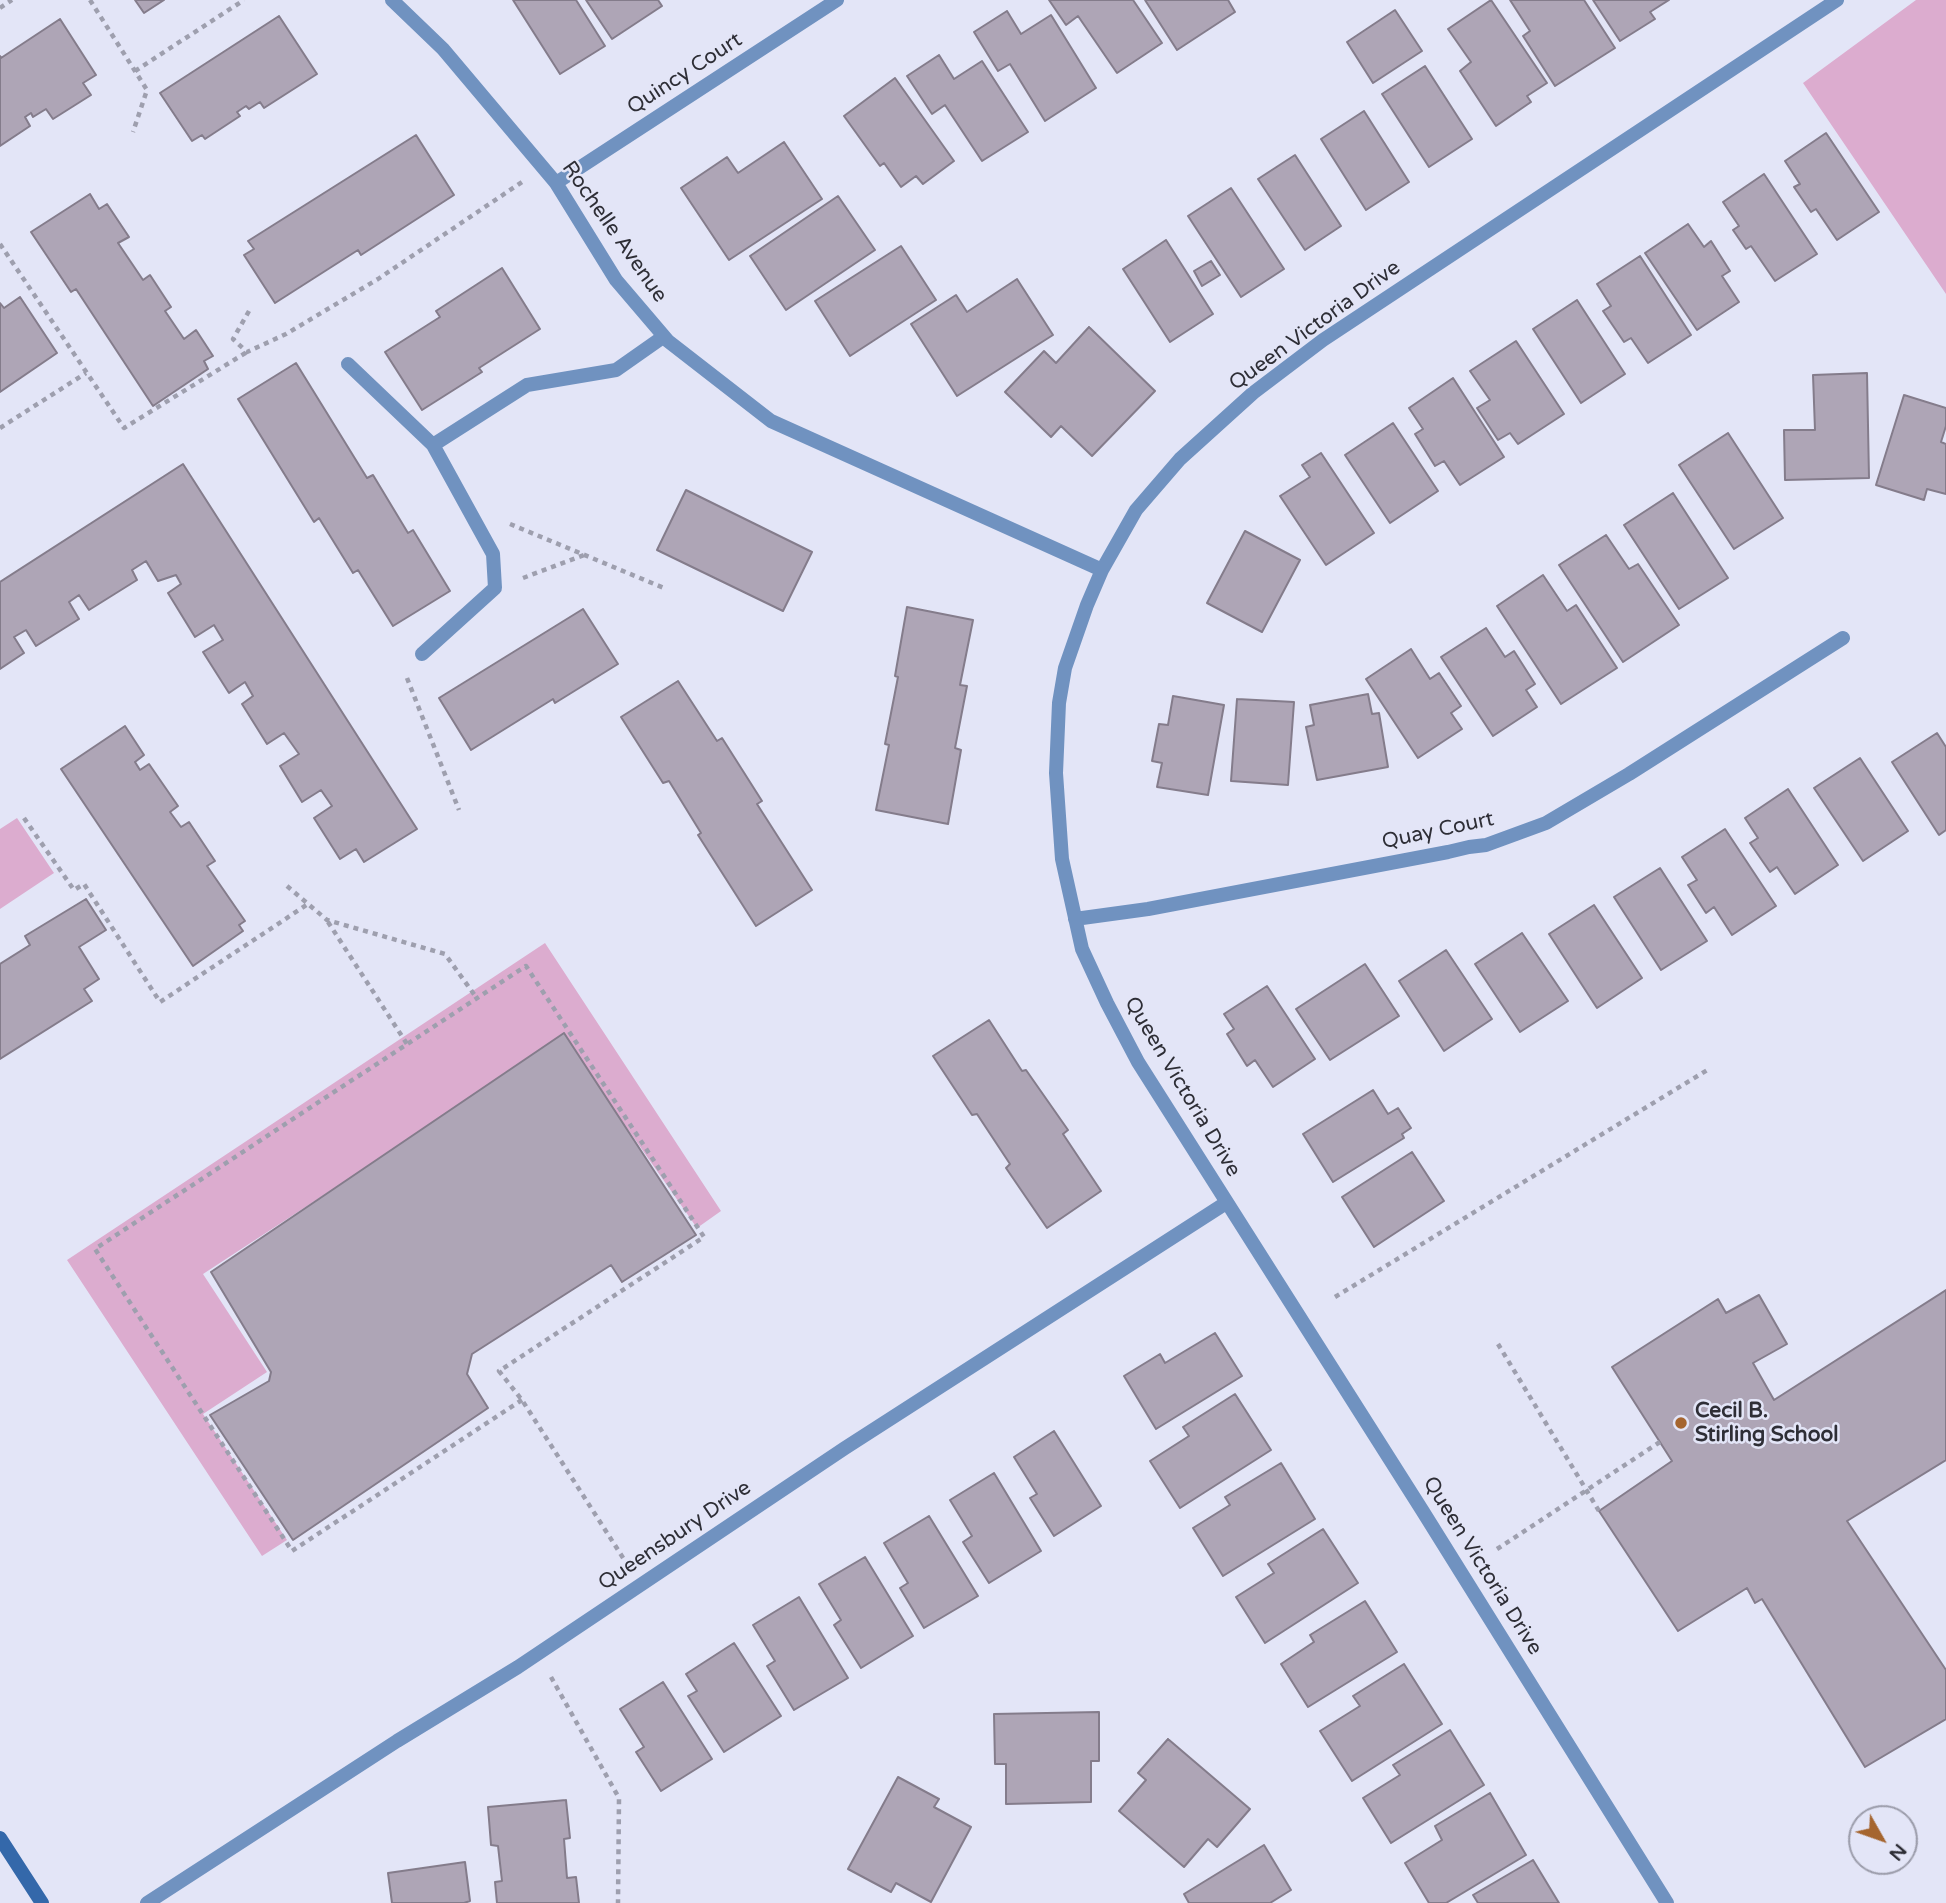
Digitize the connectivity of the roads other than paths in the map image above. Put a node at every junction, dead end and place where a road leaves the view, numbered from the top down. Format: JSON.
{"nodes":[{"id":1,"x":392,"y":0,"type":"edge"},
{"id":2,"x":837,"y":0,"type":"edge"},
{"id":3,"x":1837,"y":0,"type":"edge"},
{"id":4,"x":556,"y":183,"type":"junction"},
{"id":5,"x":663,"y":337,"type":"junction"},
{"id":6,"x":348,"y":364,"type":"dead end"},
{"id":7,"x":433,"y":446,"type":"junction"},
{"id":8,"x":1102,"y":570,"type":"junction"},
{"id":9,"x":1843,"y":638,"type":"dead end"},
{"id":10,"x":422,"y":654,"type":"road end"},
{"id":11,"x":1075,"y":919,"type":"junction"},
{"id":12,"x":1226,"y":1203,"type":"junction"},
{"id":13,"x":0,"y":1838,"type":"edge"},
{"id":14,"x":42,"y":1903,"type":"edge"},
{"id":15,"x":147,"y":1903,"type":"edge"},
{"id":16,"x":1667,"y":1903,"type":"edge"}],
"edges":[{"from":1,"to":4,"type":"street","name":"Rochelle Avenue"},
{"from":2,"to":4,"type":"street","name":"Quincy Court"},
{"from":3,"to":8,"type":"street","name":"Queen Victoria Drive"},
{"from":4,"to":5,"type":"street","name":"Rochelle Avenue"},
{"from":5,"to":7,"type":"street"},
{"from":5,"to":8,"type":"street","name":"Rochelle Avenue"},
{"from":6,"to":7,"type":"street"},
{"from":7,"to":10,"type":"street"},
{"from":8,"to":11,"type":"street","name":"Queen Victoria Drive"},
{"from":9,"to":11,"type":"street","name":"Quay Court"},
{"from":11,"to":12,"type":"street","name":"Queen Victoria Drive"},
{"from":12,"to":15,"type":"street","name":"Queensbury Drive"},
{"from":12,"to":16,"type":"street","name":"Queen Victoria Drive"},
{"from":13,"to":14,"type":"main road"}]}
